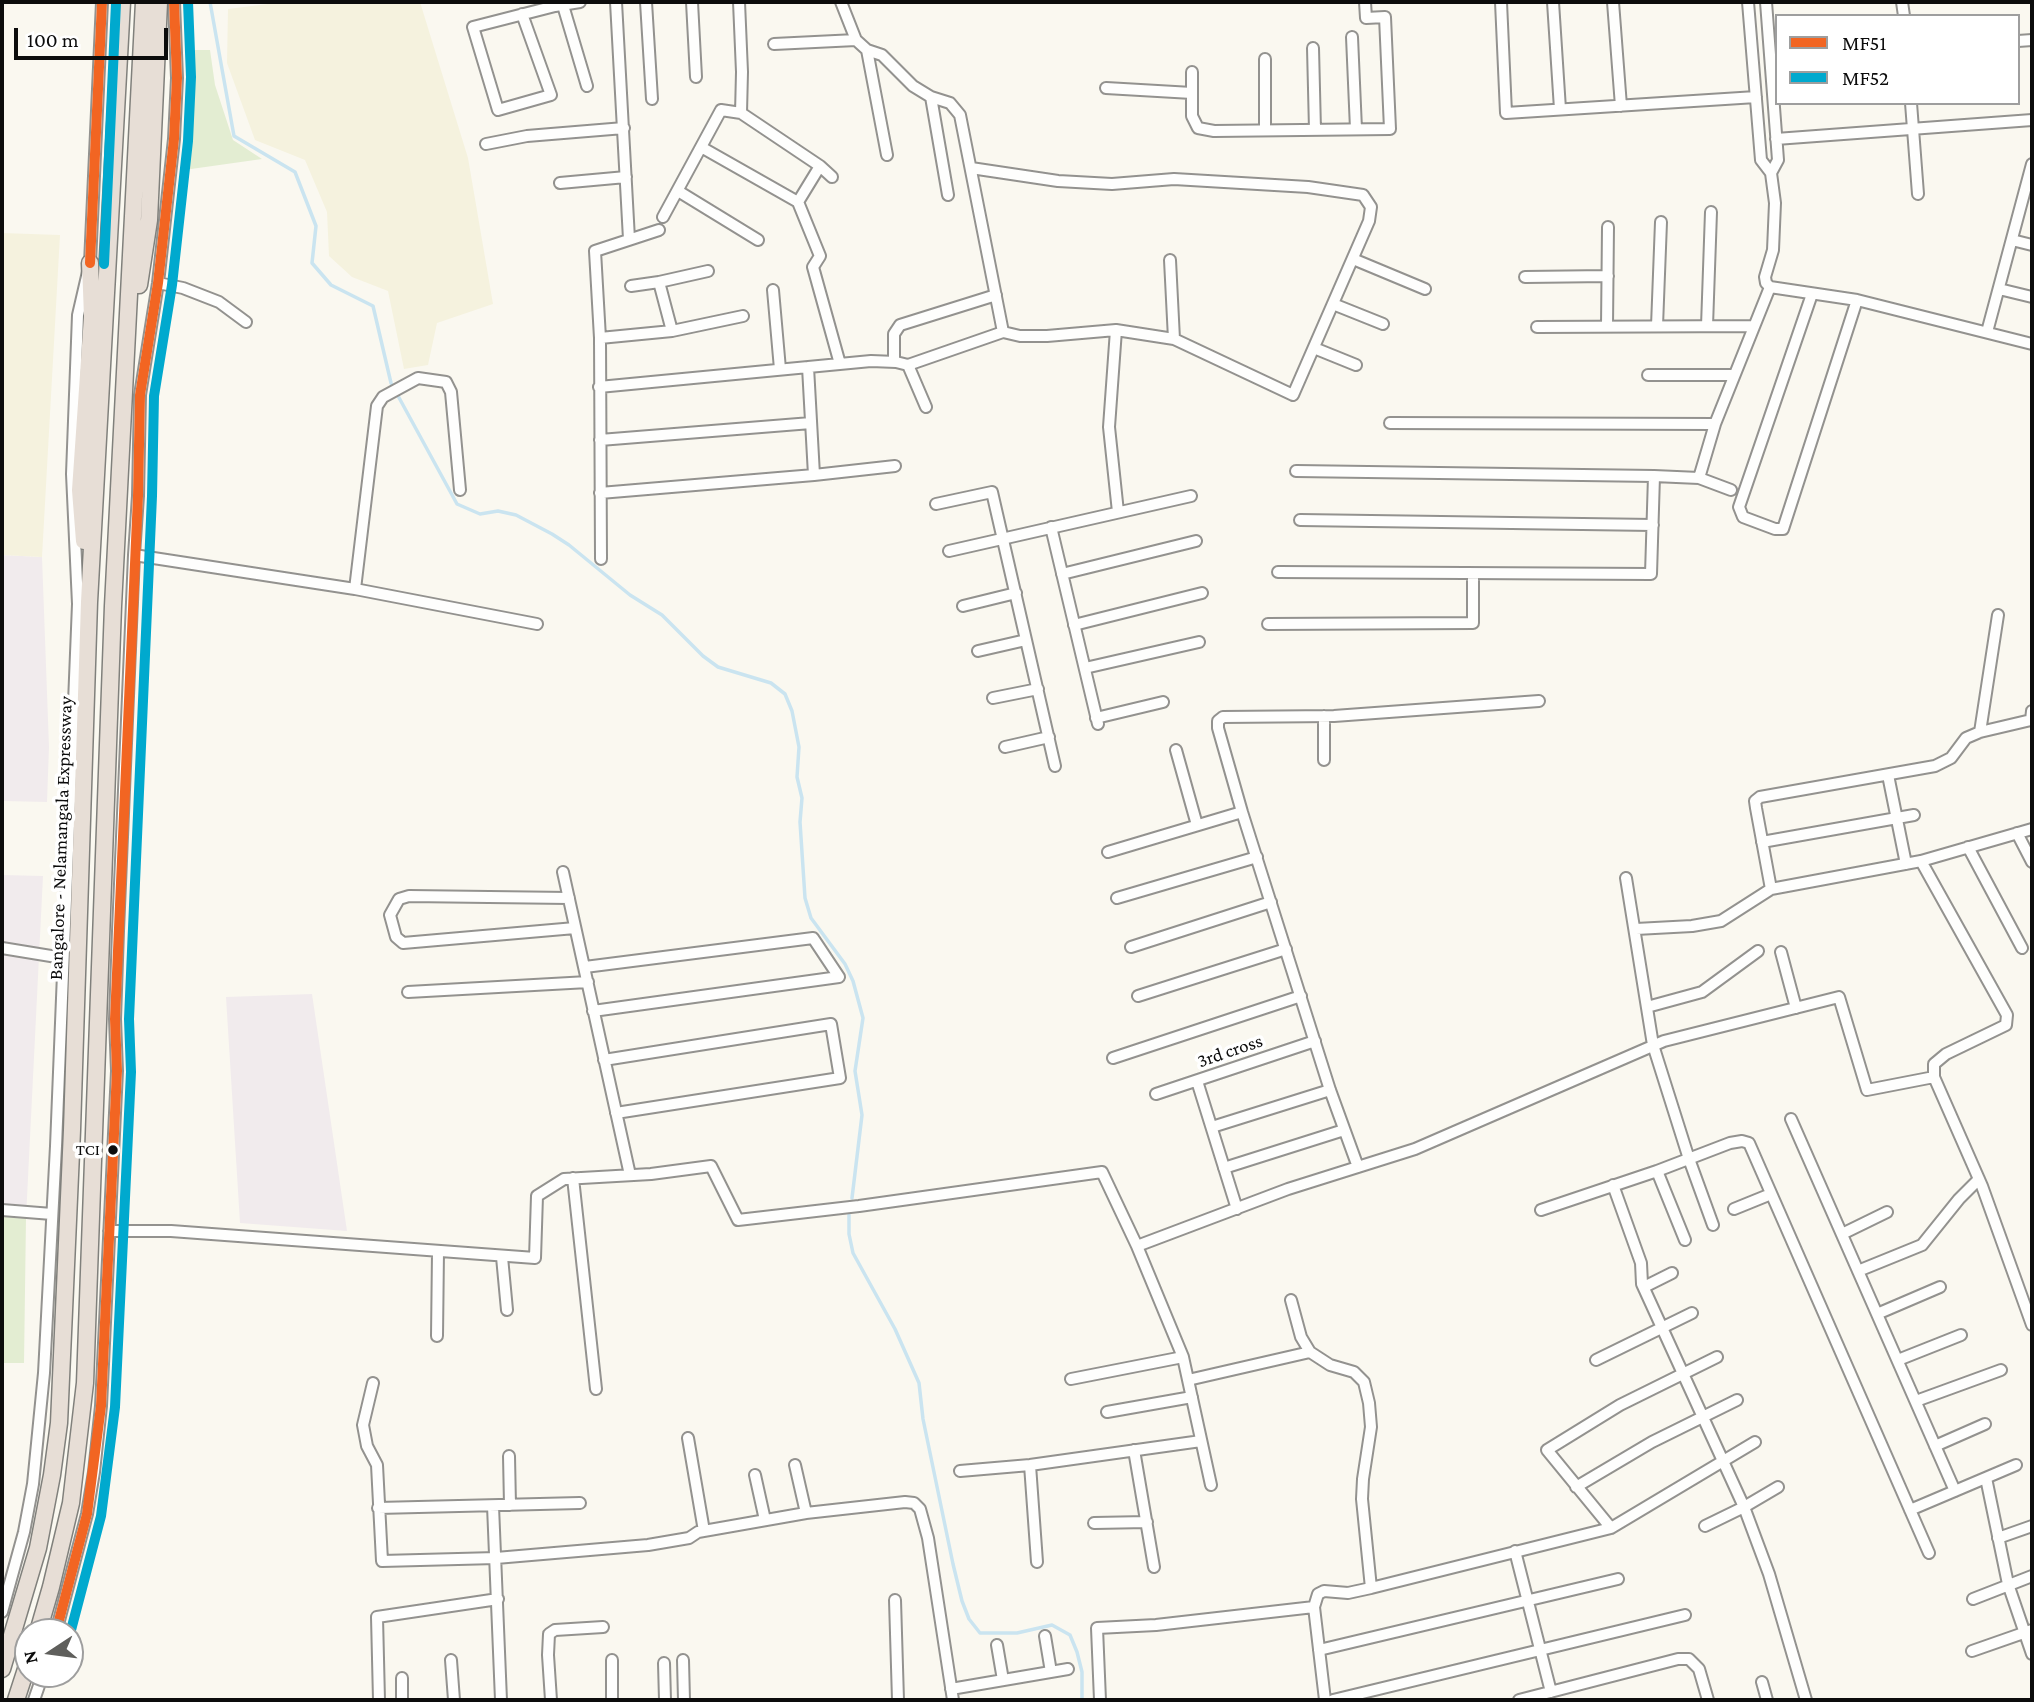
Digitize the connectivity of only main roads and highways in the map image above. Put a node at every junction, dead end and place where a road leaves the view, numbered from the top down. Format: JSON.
{"nodes":[{"id":1,"x":122,"y":2,"type":"edge"},
{"id":2,"x":144,"y":2,"type":"edge"},
{"id":3,"x":159,"y":2,"type":"edge"},
{"id":4,"x":90,"y":263,"type":"road end"},
{"id":5,"x":129,"y":329,"type":"junction"},
{"id":6,"x":89,"y":603,"type":"junction"},
{"id":7,"x":41,"y":1618,"type":"edge"},
{"id":8,"x":2,"y":1669,"type":"edge"}],
"edges":[{"from":1,"to":6,"type":"highway","name":"Bangalore - Nelamangala Expressway"},
{"from":2,"to":5,"type":"highway"},
{"from":3,"to":5,"type":"highway"},
{"from":4,"to":6,"type":"highway"},
{"from":5,"to":7,"type":"highway"},
{"from":6,"to":8,"type":"highway","name":"Bangalore - Nelamangala Expressway"}]}
